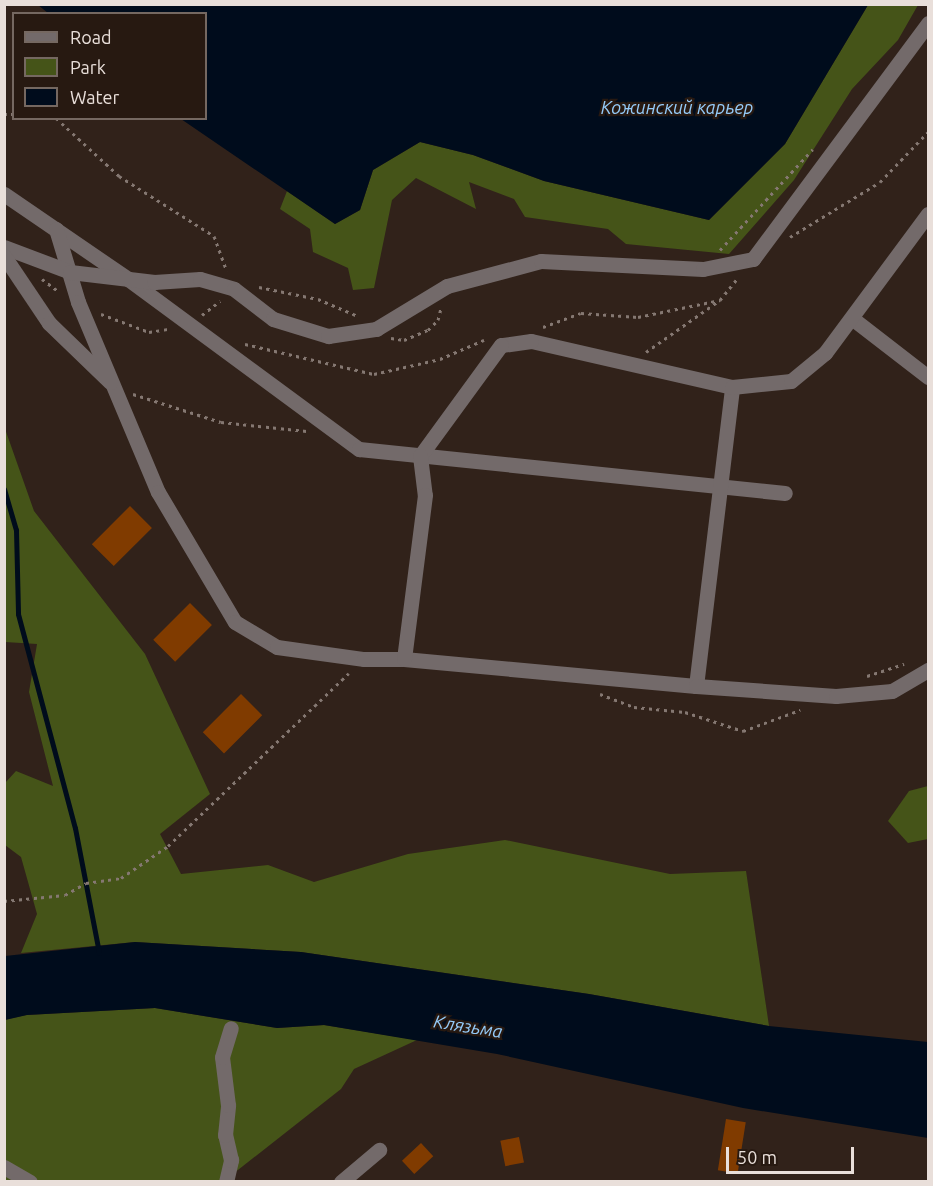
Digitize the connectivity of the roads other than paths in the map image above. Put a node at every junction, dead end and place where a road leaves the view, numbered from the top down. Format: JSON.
{"nodes":[{"id":1,"x":928,"y":23,"type":"edge"},
{"id":2,"x":4,"y":194,"type":"edge"},
{"id":3,"x":928,"y":214,"type":"edge"},
{"id":4,"x":56,"y":229,"type":"junction"},
{"id":5,"x":4,"y":247,"type":"edge"},
{"id":6,"x":4,"y":256,"type":"edge"},
{"id":7,"x":70,"y":272,"type":"junction"},
{"id":8,"x":128,"y":279,"type":"junction"},
{"id":9,"x":853,"y":319,"type":"junction"},
{"id":10,"x":928,"y":377,"type":"edge"},
{"id":11,"x":732,"y":387,"type":"junction"},
{"id":12,"x":115,"y":388,"type":"junction"},
{"id":13,"x":420,"y":456,"type":"junction"},
{"id":14,"x":720,"y":488,"type":"junction"},
{"id":15,"x":785,"y":493,"type":"dead end"},
{"id":16,"x":404,"y":659,"type":"junction"},
{"id":17,"x":928,"y":669,"type":"edge"},
{"id":18,"x":696,"y":686,"type":"junction"},
{"id":19,"x":231,"y":1028,"type":"dead end"},
{"id":20,"x":379,"y":1150,"type":"dead end"},
{"id":21,"x":4,"y":1167,"type":"edge"},
{"id":22,"x":30,"y":1182,"type":"edge"},
{"id":23,"x":226,"y":1182,"type":"edge"},
{"id":24,"x":341,"y":1182,"type":"edge"}],
"edges":[{"from":1,"to":8,"type":"street"},
{"from":2,"to":4,"type":"street"},
{"from":3,"to":9,"type":"street"},
{"from":4,"to":7,"type":"street"},
{"from":4,"to":8,"type":"street"},
{"from":5,"to":7,"type":"street"},
{"from":6,"to":12,"type":"street"},
{"from":7,"to":8,"type":"street"},
{"from":7,"to":12,"type":"street"},
{"from":8,"to":13,"type":"street"},
{"from":9,"to":10,"type":"street"},
{"from":9,"to":11,"type":"street"},
{"from":11,"to":13,"type":"street"},
{"from":11,"to":14,"type":"street"},
{"from":12,"to":16,"type":"street"},
{"from":13,"to":14,"type":"street"},
{"from":13,"to":16,"type":"street"},
{"from":14,"to":15,"type":"street"},
{"from":14,"to":18,"type":"street"},
{"from":16,"to":18,"type":"street"},
{"from":17,"to":18,"type":"street"},
{"from":19,"to":23,"type":"street"},
{"from":20,"to":24,"type":"street"},
{"from":21,"to":22,"type":"street"}]}
